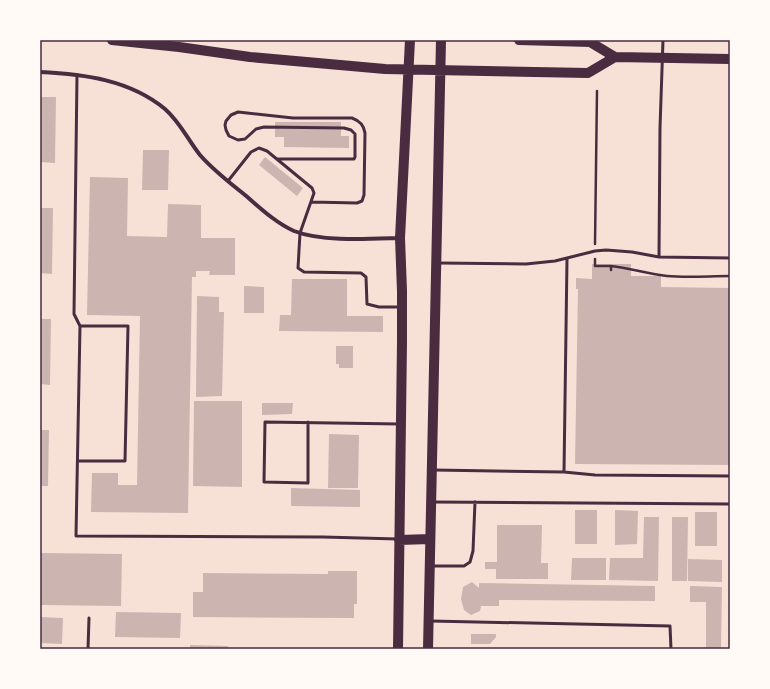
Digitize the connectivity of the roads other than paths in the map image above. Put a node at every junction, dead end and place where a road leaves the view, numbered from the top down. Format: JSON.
{"nodes":[{"id":1,"x":112,"y":40,"type":"edge"},
{"id":2,"x":410,"y":40,"type":"edge"},
{"id":3,"x":441,"y":40,"type":"edge"},
{"id":4,"x":519,"y":40,"type":"edge"},
{"id":5,"x":535,"y":40,"type":"edge"},
{"id":6,"x":663,"y":40,"type":"edge"},
{"id":7,"x":577,"y":41,"type":"edge"},
{"id":8,"x":615,"y":57,"type":"junction"},
{"id":9,"x":662,"y":58,"type":"junction"},
{"id":10,"x":730,"y":59,"type":"edge"},
{"id":11,"x":408,"y":70,"type":"junction"},
{"id":12,"x":441,"y":70,"type":"junction"},
{"id":13,"x":40,"y":72,"type":"edge"},
{"id":14,"x":77,"y":75,"type":"junction"},
{"id":15,"x":277,"y":159,"type":"junction"},
{"id":16,"x":228,"y":181,"type":"junction"},
{"id":17,"x":311,"y":202,"type":"junction"},
{"id":18,"x":300,"y":233,"type":"junction"},
{"id":19,"x":400,"y":238,"type":"junction"},
{"id":20,"x":659,"y":257,"type":"junction"},
{"id":21,"x":730,"y":258,"type":"edge"},
{"id":22,"x":567,"y":259,"type":"junction"},
{"id":23,"x":437,"y":263,"type":"junction"},
{"id":24,"x":402,"y":307,"type":"junction"},
{"id":25,"x":80,"y":326,"type":"junction"},
{"id":26,"x":308,"y":422,"type":"junction"},
{"id":27,"x":402,"y":424,"type":"junction"},
{"id":28,"x":78,"y":461,"type":"junction"},
{"id":29,"x":432,"y":470,"type":"junction"},
{"id":30,"x":564,"y":472,"type":"junction"},
{"id":31,"x":730,"y":476,"type":"edge"},
{"id":32,"x":431,"y":502,"type":"junction"},
{"id":33,"x":474,"y":502,"type":"junction"},
{"id":34,"x":730,"y":504,"type":"edge"},
{"id":35,"x":430,"y":539,"type":"junction"},
{"id":36,"x":399,"y":540,"type":"junction"},
{"id":37,"x":430,"y":566,"type":"junction"},
{"id":38,"x":89,"y":618,"type":"dead end"},
{"id":39,"x":429,"y":621,"type":"junction"},
{"id":40,"x":88,"y":649,"type":"edge"},
{"id":41,"x":398,"y":649,"type":"edge"},
{"id":42,"x":428,"y":649,"type":"edge"},
{"id":43,"x":670,"y":649,"type":"edge"}],
"edges":[{"from":1,"to":11,"type":"main road"},
{"from":2,"to":11,"type":"main road"},
{"from":3,"to":12,"type":"main road"},
{"from":4,"to":5,"type":"main road"},
{"from":5,"to":7,"type":"main road"},
{"from":6,"to":9,"type":"lane"},
{"from":7,"to":8,"type":"main road"},
{"from":8,"to":9,"type":"main road"},
{"from":8,"to":12,"type":"main road"},
{"from":9,"to":10,"type":"main road"},
{"from":9,"to":20,"type":"lane"},
{"from":11,"to":12,"type":"main road"},
{"from":11,"to":19,"type":"main road"},
{"from":12,"to":23,"type":"main road"},
{"from":13,"to":14,"type":"street"},
{"from":14,"to":16,"type":"street"},
{"from":14,"to":25,"type":"lane"},
{"from":15,"to":16,"type":"lane"},
{"from":15,"to":17,"type":"lane"},
{"from":15,"to":17,"type":"lane"},
{"from":16,"to":18,"type":"street"},
{"from":17,"to":18,"type":"lane"},
{"from":18,"to":19,"type":"street"},
{"from":18,"to":24,"type":"lane"},
{"from":19,"to":24,"type":"main road"},
{"from":20,"to":21,"type":"lane"},
{"from":20,"to":22,"type":"lane"},
{"from":22,"to":23,"type":"lane"},
{"from":22,"to":30,"type":"lane"},
{"from":23,"to":29,"type":"main road"},
{"from":24,"to":27,"type":"main road"},
{"from":25,"to":28,"type":"lane"},
{"from":25,"to":28,"type":"lane"},
{"from":26,"to":26,"type":"lane"},
{"from":26,"to":27,"type":"lane"},
{"from":27,"to":36,"type":"main road"},
{"from":28,"to":36,"type":"lane"},
{"from":29,"to":30,"type":"lane"},
{"from":29,"to":32,"type":"main road"},
{"from":30,"to":31,"type":"lane"},
{"from":32,"to":33,"type":"lane"},
{"from":32,"to":35,"type":"main road"},
{"from":33,"to":34,"type":"lane"},
{"from":33,"to":37,"type":"lane"},
{"from":35,"to":36,"type":"main road"},
{"from":35,"to":37,"type":"main road"},
{"from":36,"to":41,"type":"main road"},
{"from":37,"to":39,"type":"main road"},
{"from":38,"to":40,"type":"lane"},
{"from":39,"to":42,"type":"main road"},
{"from":39,"to":43,"type":"lane"}]}
